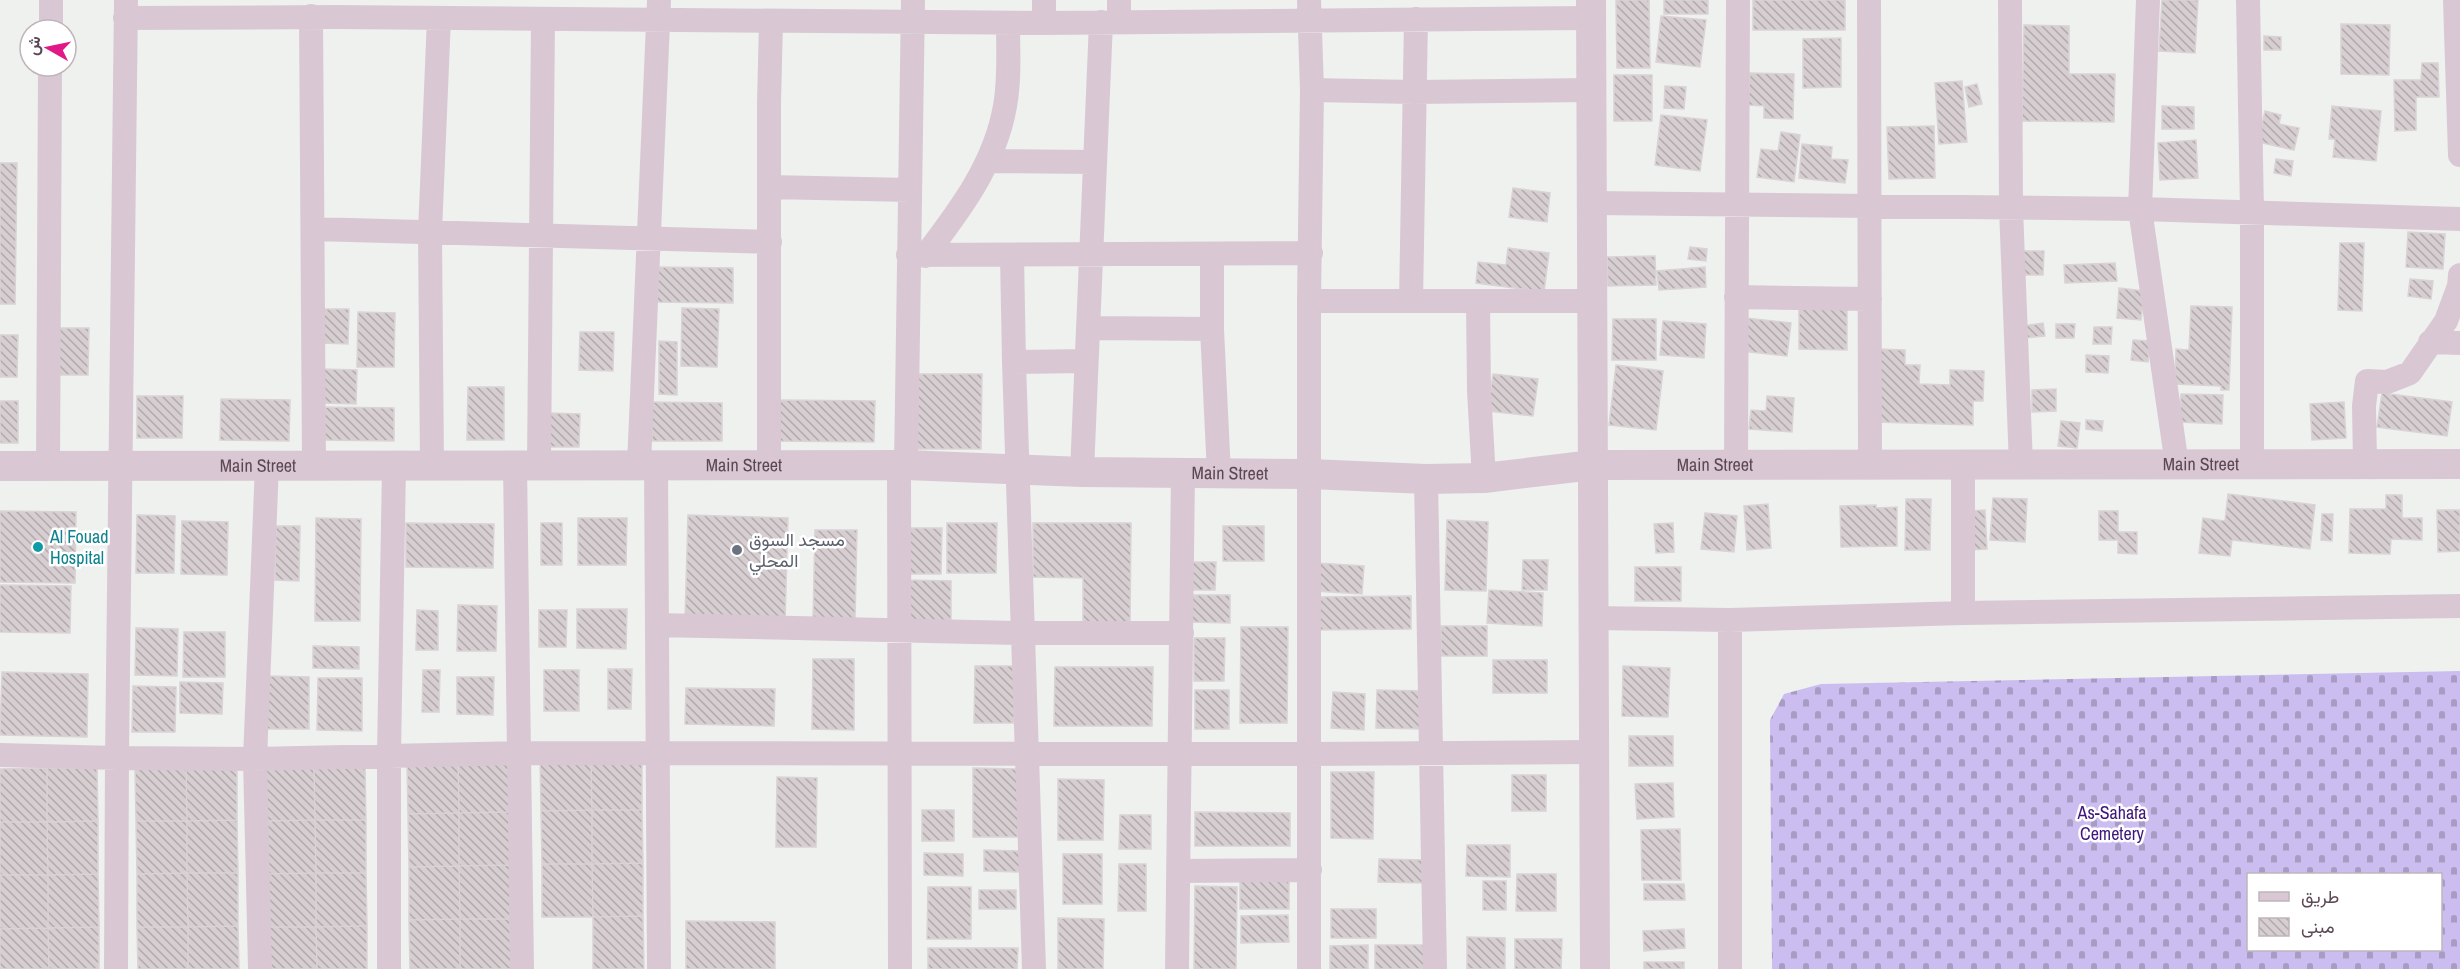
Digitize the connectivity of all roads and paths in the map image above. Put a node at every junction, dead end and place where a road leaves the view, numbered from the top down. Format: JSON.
{"nodes":[{"id":1,"x":51,"y":0,"type":"edge"},
{"id":2,"x":1738,"y":0,"type":"edge"},
{"id":3,"x":1869,"y":0,"type":"edge"},
{"id":4,"x":2010,"y":0,"type":"edge"},
{"id":5,"x":2148,"y":0,"type":"edge"},
{"id":6,"x":2248,"y":0,"type":"edge"},
{"id":7,"x":2455,"y":0,"type":"edge"},
{"id":8,"x":336,"y":8,"type":"edge"},
{"id":9,"x":126,"y":9,"type":"edge"},
{"id":10,"x":403,"y":9,"type":"edge"},
{"id":11,"x":468,"y":9,"type":"edge"},
{"id":12,"x":1309,"y":9,"type":"edge"},
{"id":13,"x":1477,"y":9,"type":"edge"},
{"id":14,"x":1591,"y":9,"type":"edge"},
{"id":15,"x":599,"y":10,"type":"edge"},
{"id":16,"x":660,"y":10,"type":"edge"},
{"id":17,"x":913,"y":11,"type":"edge"},
{"id":18,"x":1044,"y":11,"type":"edge"},
{"id":19,"x":534,"y":13,"type":"edge"},
{"id":20,"x":1113,"y":14,"type":"edge"},
{"id":21,"x":311,"y":16,"type":"junction"},
{"id":22,"x":51,"y":18,"type":"edge"},
{"id":23,"x":439,"y":18,"type":"junction"},
{"id":24,"x":1416,"y":19,"type":"junction"},
{"id":25,"x":771,"y":22,"type":"junction"},
{"id":26,"x":1008,"y":23,"type":"junction"},
{"id":27,"x":50,"y":78,"type":"edge"},
{"id":28,"x":1312,"y":90,"type":"junction"},
{"id":29,"x":1591,"y":90,"type":"junction"},
{"id":30,"x":1414,"y":92,"type":"junction"},
{"id":31,"x":2460,"y":155,"type":"edge"},
{"id":32,"x":988,"y":161,"type":"junction"},
{"id":33,"x":1095,"y":162,"type":"junction"},
{"id":34,"x":769,"y":187,"type":"junction"},
{"id":35,"x":910,"y":190,"type":"junction"},
{"id":36,"x":1593,"y":203,"type":"junction"},
{"id":37,"x":1736,"y":204,"type":"junction"},
{"id":38,"x":1870,"y":207,"type":"junction"},
{"id":39,"x":2011,"y":208,"type":"junction"},
{"id":40,"x":2140,"y":209,"type":"junction"},
{"id":41,"x":2252,"y":212,"type":"junction"},
{"id":42,"x":2460,"y":219,"type":"edge"},
{"id":43,"x":314,"y":229,"type":"junction"},
{"id":44,"x":430,"y":232,"type":"junction"},
{"id":45,"x":541,"y":236,"type":"junction"},
{"id":46,"x":650,"y":238,"type":"junction"},
{"id":47,"x":770,"y":242,"type":"junction"},
{"id":48,"x":1311,"y":253,"type":"junction"},
{"id":49,"x":1212,"y":254,"type":"junction"},
{"id":50,"x":1091,"y":255,"type":"junction"},
{"id":51,"x":917,"y":256,"type":"junction"},
{"id":52,"x":1012,"y":256,"type":"junction"},
{"id":53,"x":2460,"y":275,"type":"edge"},
{"id":54,"x":1736,"y":297,"type":"junction"},
{"id":55,"x":1870,"y":299,"type":"junction"},
{"id":56,"x":1309,"y":301,"type":"junction"},
{"id":57,"x":1411,"y":301,"type":"junction"},
{"id":58,"x":1591,"y":301,"type":"junction"},
{"id":59,"x":1478,"y":302,"type":"junction"},
{"id":60,"x":1088,"y":328,"type":"junction"},
{"id":61,"x":1212,"y":329,"type":"junction"},
{"id":62,"x":2430,"y":342,"type":"junction"},
{"id":63,"x":2460,"y":343,"type":"edge"},
{"id":64,"x":1086,"y":361,"type":"junction"},
{"id":65,"x":1014,"y":362,"type":"junction"},
{"id":66,"x":2365,"y":464,"type":"junction"},
{"id":67,"x":2460,"y":464,"type":"edge"},
{"id":68,"x":267,"y":465,"type":"junction"},
{"id":69,"x":314,"y":465,"type":"junction"},
{"id":70,"x":527,"y":465,"type":"junction"},
{"id":71,"x":647,"y":465,"type":"junction"},
{"id":72,"x":769,"y":465,"type":"junction"},
{"id":73,"x":903,"y":465,"type":"junction"},
{"id":74,"x":1593,"y":465,"type":"junction"},
{"id":75,"x":1736,"y":465,"type":"junction"},
{"id":76,"x":1963,"y":465,"type":"junction"},
{"id":77,"x":2021,"y":465,"type":"junction"},
{"id":78,"x":2177,"y":465,"type":"junction"},
{"id":79,"x":2252,"y":465,"type":"junction"},
{"id":80,"x":0,"y":466,"type":"edge"},
{"id":81,"x":48,"y":466,"type":"junction"},
{"id":82,"x":120,"y":466,"type":"junction"},
{"id":83,"x":394,"y":466,"type":"junction"},
{"id":84,"x":432,"y":466,"type":"junction"},
{"id":85,"x":1870,"y":466,"type":"junction"},
{"id":86,"x":1017,"y":468,"type":"junction"},
{"id":87,"x":1082,"y":472,"type":"junction"},
{"id":88,"x":1183,"y":473,"type":"junction"},
{"id":89,"x":1219,"y":474,"type":"junction"},
{"id":90,"x":1310,"y":474,"type":"junction"},
{"id":91,"x":1484,"y":478,"type":"junction"},
{"id":92,"x":1426,"y":479,"type":"junction"},
{"id":93,"x":2460,"y":606,"type":"edge"},
{"id":94,"x":1963,"y":614,"type":"junction"},
{"id":95,"x":1593,"y":618,"type":"junction"},
{"id":96,"x":1730,"y":620,"type":"junction"},
{"id":97,"x":657,"y":624,"type":"junction"},
{"id":98,"x":900,"y":628,"type":"junction"},
{"id":99,"x":1023,"y":633,"type":"junction"},
{"id":100,"x":1182,"y":633,"type":"junction"},
{"id":101,"x":1594,"y":752,"type":"junction"},
{"id":102,"x":518,"y":753,"type":"junction"},
{"id":103,"x":900,"y":753,"type":"junction"},
{"id":104,"x":1027,"y":753,"type":"junction"},
{"id":105,"x":1431,"y":753,"type":"junction"},
{"id":106,"x":657,"y":754,"type":"junction"},
{"id":107,"x":1181,"y":754,"type":"junction"},
{"id":108,"x":1310,"y":754,"type":"junction"},
{"id":109,"x":0,"y":755,"type":"edge"},
{"id":110,"x":389,"y":755,"type":"junction"},
{"id":111,"x":117,"y":758,"type":"junction"},
{"id":112,"x":255,"y":759,"type":"junction"},
{"id":113,"x":1310,"y":870,"type":"junction"},
{"id":114,"x":1179,"y":871,"type":"junction"},
{"id":115,"x":116,"y":969,"type":"edge"},
{"id":116,"x":260,"y":969,"type":"edge"},
{"id":117,"x":389,"y":969,"type":"edge"},
{"id":118,"x":522,"y":969,"type":"edge"},
{"id":119,"x":659,"y":969,"type":"edge"},
{"id":120,"x":900,"y":969,"type":"edge"},
{"id":121,"x":1034,"y":969,"type":"edge"},
{"id":122,"x":1177,"y":969,"type":"edge"},
{"id":123,"x":1309,"y":969,"type":"edge"},
{"id":124,"x":1435,"y":969,"type":"edge"},
{"id":125,"x":1594,"y":969,"type":"edge"},
{"id":126,"x":1730,"y":969,"type":"edge"}],
"edges":[{"from":1,"to":22,"type":"street"},
{"from":2,"to":37,"type":"street"},
{"from":3,"to":38,"type":"street"},
{"from":4,"to":39,"type":"street"},
{"from":5,"to":40,"type":"street"},
{"from":6,"to":41,"type":"street"},
{"from":7,"to":31,"type":"street"},
{"from":8,"to":10,"type":"street"},
{"from":8,"to":21,"type":"street"},
{"from":9,"to":21,"type":"street"},
{"from":9,"to":82,"type":"street"},
{"from":10,"to":23,"type":"street"},
{"from":11,"to":19,"type":"street"},
{"from":11,"to":23,"type":"street"},
{"from":12,"to":20,"type":"street"},
{"from":12,"to":24,"type":"street"},
{"from":12,"to":28,"type":"street"},
{"from":13,"to":14,"type":"street"},
{"from":13,"to":24,"type":"street"},
{"from":14,"to":29,"type":"street"},
{"from":15,"to":16,"type":"street"},
{"from":15,"to":19,"type":"street"},
{"from":16,"to":25,"type":"street"},
{"from":16,"to":46,"type":"street"},
{"from":17,"to":25,"type":"street"},
{"from":17,"to":26,"type":"street"},
{"from":17,"to":35,"type":"street"},
{"from":18,"to":20,"type":"street"},
{"from":18,"to":26,"type":"street"},
{"from":19,"to":45,"type":"street"},
{"from":20,"to":33,"type":"street"},
{"from":21,"to":43,"type":"street"},
{"from":23,"to":44,"type":"street"},
{"from":24,"to":30,"type":"street"},
{"from":25,"to":34,"type":"street"},
{"from":26,"to":32,"type":"street"},
{"from":27,"to":81,"type":"street"},
{"from":28,"to":30,"type":"street"},
{"from":28,"to":48,"type":"street"},
{"from":29,"to":30,"type":"street"},
{"from":29,"to":36,"type":"street"},
{"from":30,"to":57,"type":"street"},
{"from":32,"to":33,"type":"street"},
{"from":32,"to":51,"type":"street"},
{"from":33,"to":50,"type":"street"},
{"from":34,"to":35,"type":"street"},
{"from":34,"to":47,"type":"street"},
{"from":35,"to":51,"type":"street"},
{"from":36,"to":37,"type":"street"},
{"from":36,"to":58,"type":"street"},
{"from":37,"to":38,"type":"street"},
{"from":37,"to":54,"type":"street"},
{"from":38,"to":39,"type":"street"},
{"from":38,"to":55,"type":"street"},
{"from":39,"to":40,"type":"street"},
{"from":39,"to":77,"type":"street"},
{"from":40,"to":41,"type":"street"},
{"from":40,"to":78,"type":"street"},
{"from":41,"to":42,"type":"street"},
{"from":41,"to":79,"type":"street"},
{"from":43,"to":44,"type":"street"},
{"from":43,"to":69,"type":"street"},
{"from":44,"to":45,"type":"street"},
{"from":44,"to":84,"type":"street"},
{"from":45,"to":46,"type":"street"},
{"from":45,"to":70,"type":"street"},
{"from":46,"to":47,"type":"street"},
{"from":46,"to":71,"type":"street"},
{"from":47,"to":72,"type":"street"},
{"from":48,"to":49,"type":"street"},
{"from":48,"to":56,"type":"street"},
{"from":49,"to":50,"type":"street"},
{"from":49,"to":61,"type":"street"},
{"from":50,"to":52,"type":"street"},
{"from":50,"to":60,"type":"street"},
{"from":51,"to":52,"type":"street"},
{"from":51,"to":73,"type":"street"},
{"from":52,"to":65,"type":"street"},
{"from":53,"to":62,"type":"street"},
{"from":54,"to":55,"type":"street"},
{"from":54,"to":75,"type":"street"},
{"from":55,"to":85,"type":"street"},
{"from":56,"to":57,"type":"street"},
{"from":56,"to":90,"type":"street"},
{"from":57,"to":59,"type":"street"},
{"from":58,"to":59,"type":"street"},
{"from":58,"to":74,"type":"street"},
{"from":59,"to":91,"type":"street"},
{"from":60,"to":61,"type":"street"},
{"from":60,"to":64,"type":"street"},
{"from":61,"to":89,"type":"street"},
{"from":62,"to":63,"type":"street"},
{"from":62,"to":66,"type":"street"},
{"from":64,"to":65,"type":"street"},
{"from":64,"to":87,"type":"street"},
{"from":65,"to":86,"type":"street"},
{"from":66,"to":67,"type":"street","name":"Main Street"},
{"from":66,"to":79,"type":"street","name":"Main Street"},
{"from":68,"to":69,"type":"street","name":"Main Street"},
{"from":68,"to":82,"type":"street","name":"Main Street"},
{"from":68,"to":112,"type":"street"},
{"from":69,"to":83,"type":"street","name":"Main Street"},
{"from":70,"to":71,"type":"street","name":"Main Street"},
{"from":70,"to":84,"type":"street","name":"Main Street"},
{"from":70,"to":102,"type":"street"},
{"from":71,"to":72,"type":"street","name":"Main Street"},
{"from":71,"to":97,"type":"street"},
{"from":72,"to":73,"type":"street","name":"Main Street"},
{"from":73,"to":86,"type":"street","name":"Main Street"},
{"from":73,"to":98,"type":"street"},
{"from":74,"to":75,"type":"street","name":"Main Street"},
{"from":74,"to":91,"type":"street","name":"Main Street"},
{"from":74,"to":95,"type":"street"},
{"from":75,"to":85,"type":"street","name":"Main Street"},
{"from":76,"to":77,"type":"street","name":"Main Street"},
{"from":76,"to":85,"type":"street","name":"Main Street"},
{"from":76,"to":94,"type":"street"},
{"from":77,"to":78,"type":"street","name":"Main Street"},
{"from":78,"to":79,"type":"street","name":"Main Street"},
{"from":80,"to":81,"type":"street","name":"Main Street"},
{"from":81,"to":82,"type":"street","name":"Main Street"},
{"from":82,"to":111,"type":"street"},
{"from":83,"to":84,"type":"street","name":"Main Street"},
{"from":83,"to":110,"type":"street"},
{"from":86,"to":87,"type":"street","name":"Main Street"},
{"from":86,"to":99,"type":"street"},
{"from":87,"to":88,"type":"street","name":"Main Street"},
{"from":88,"to":89,"type":"street","name":"Main Street"},
{"from":88,"to":100,"type":"street"},
{"from":89,"to":90,"type":"street","name":"Main Street"},
{"from":90,"to":92,"type":"street","name":"Main Street"},
{"from":90,"to":108,"type":"street"},
{"from":91,"to":92,"type":"street","name":"Main Street"},
{"from":92,"to":105,"type":"street"},
{"from":93,"to":94,"type":"street"},
{"from":94,"to":96,"type":"street"},
{"from":95,"to":96,"type":"street"},
{"from":95,"to":101,"type":"street"},
{"from":96,"to":126,"type":"street"},
{"from":97,"to":98,"type":"street"},
{"from":97,"to":106,"type":"street"},
{"from":98,"to":99,"type":"street"},
{"from":98,"to":103,"type":"street"},
{"from":99,"to":100,"type":"street"},
{"from":99,"to":104,"type":"street"},
{"from":100,"to":107,"type":"street"},
{"from":101,"to":105,"type":"street"},
{"from":101,"to":125,"type":"street"},
{"from":102,"to":106,"type":"street"},
{"from":102,"to":110,"type":"street"},
{"from":102,"to":118,"type":"street"},
{"from":103,"to":104,"type":"street"},
{"from":103,"to":106,"type":"street"},
{"from":103,"to":120,"type":"street"},
{"from":104,"to":107,"type":"street"},
{"from":104,"to":121,"type":"street"},
{"from":105,"to":108,"type":"street"},
{"from":105,"to":124,"type":"street"},
{"from":106,"to":119,"type":"street"},
{"from":107,"to":108,"type":"street"},
{"from":107,"to":114,"type":"street"},
{"from":108,"to":113,"type":"street"},
{"from":109,"to":111,"type":"street"},
{"from":110,"to":112,"type":"street"},
{"from":110,"to":117,"type":"street"},
{"from":111,"to":112,"type":"street"},
{"from":111,"to":115,"type":"street"},
{"from":112,"to":116,"type":"street"},
{"from":113,"to":114,"type":"street"},
{"from":113,"to":123,"type":"street"},
{"from":114,"to":122,"type":"street"}]}
